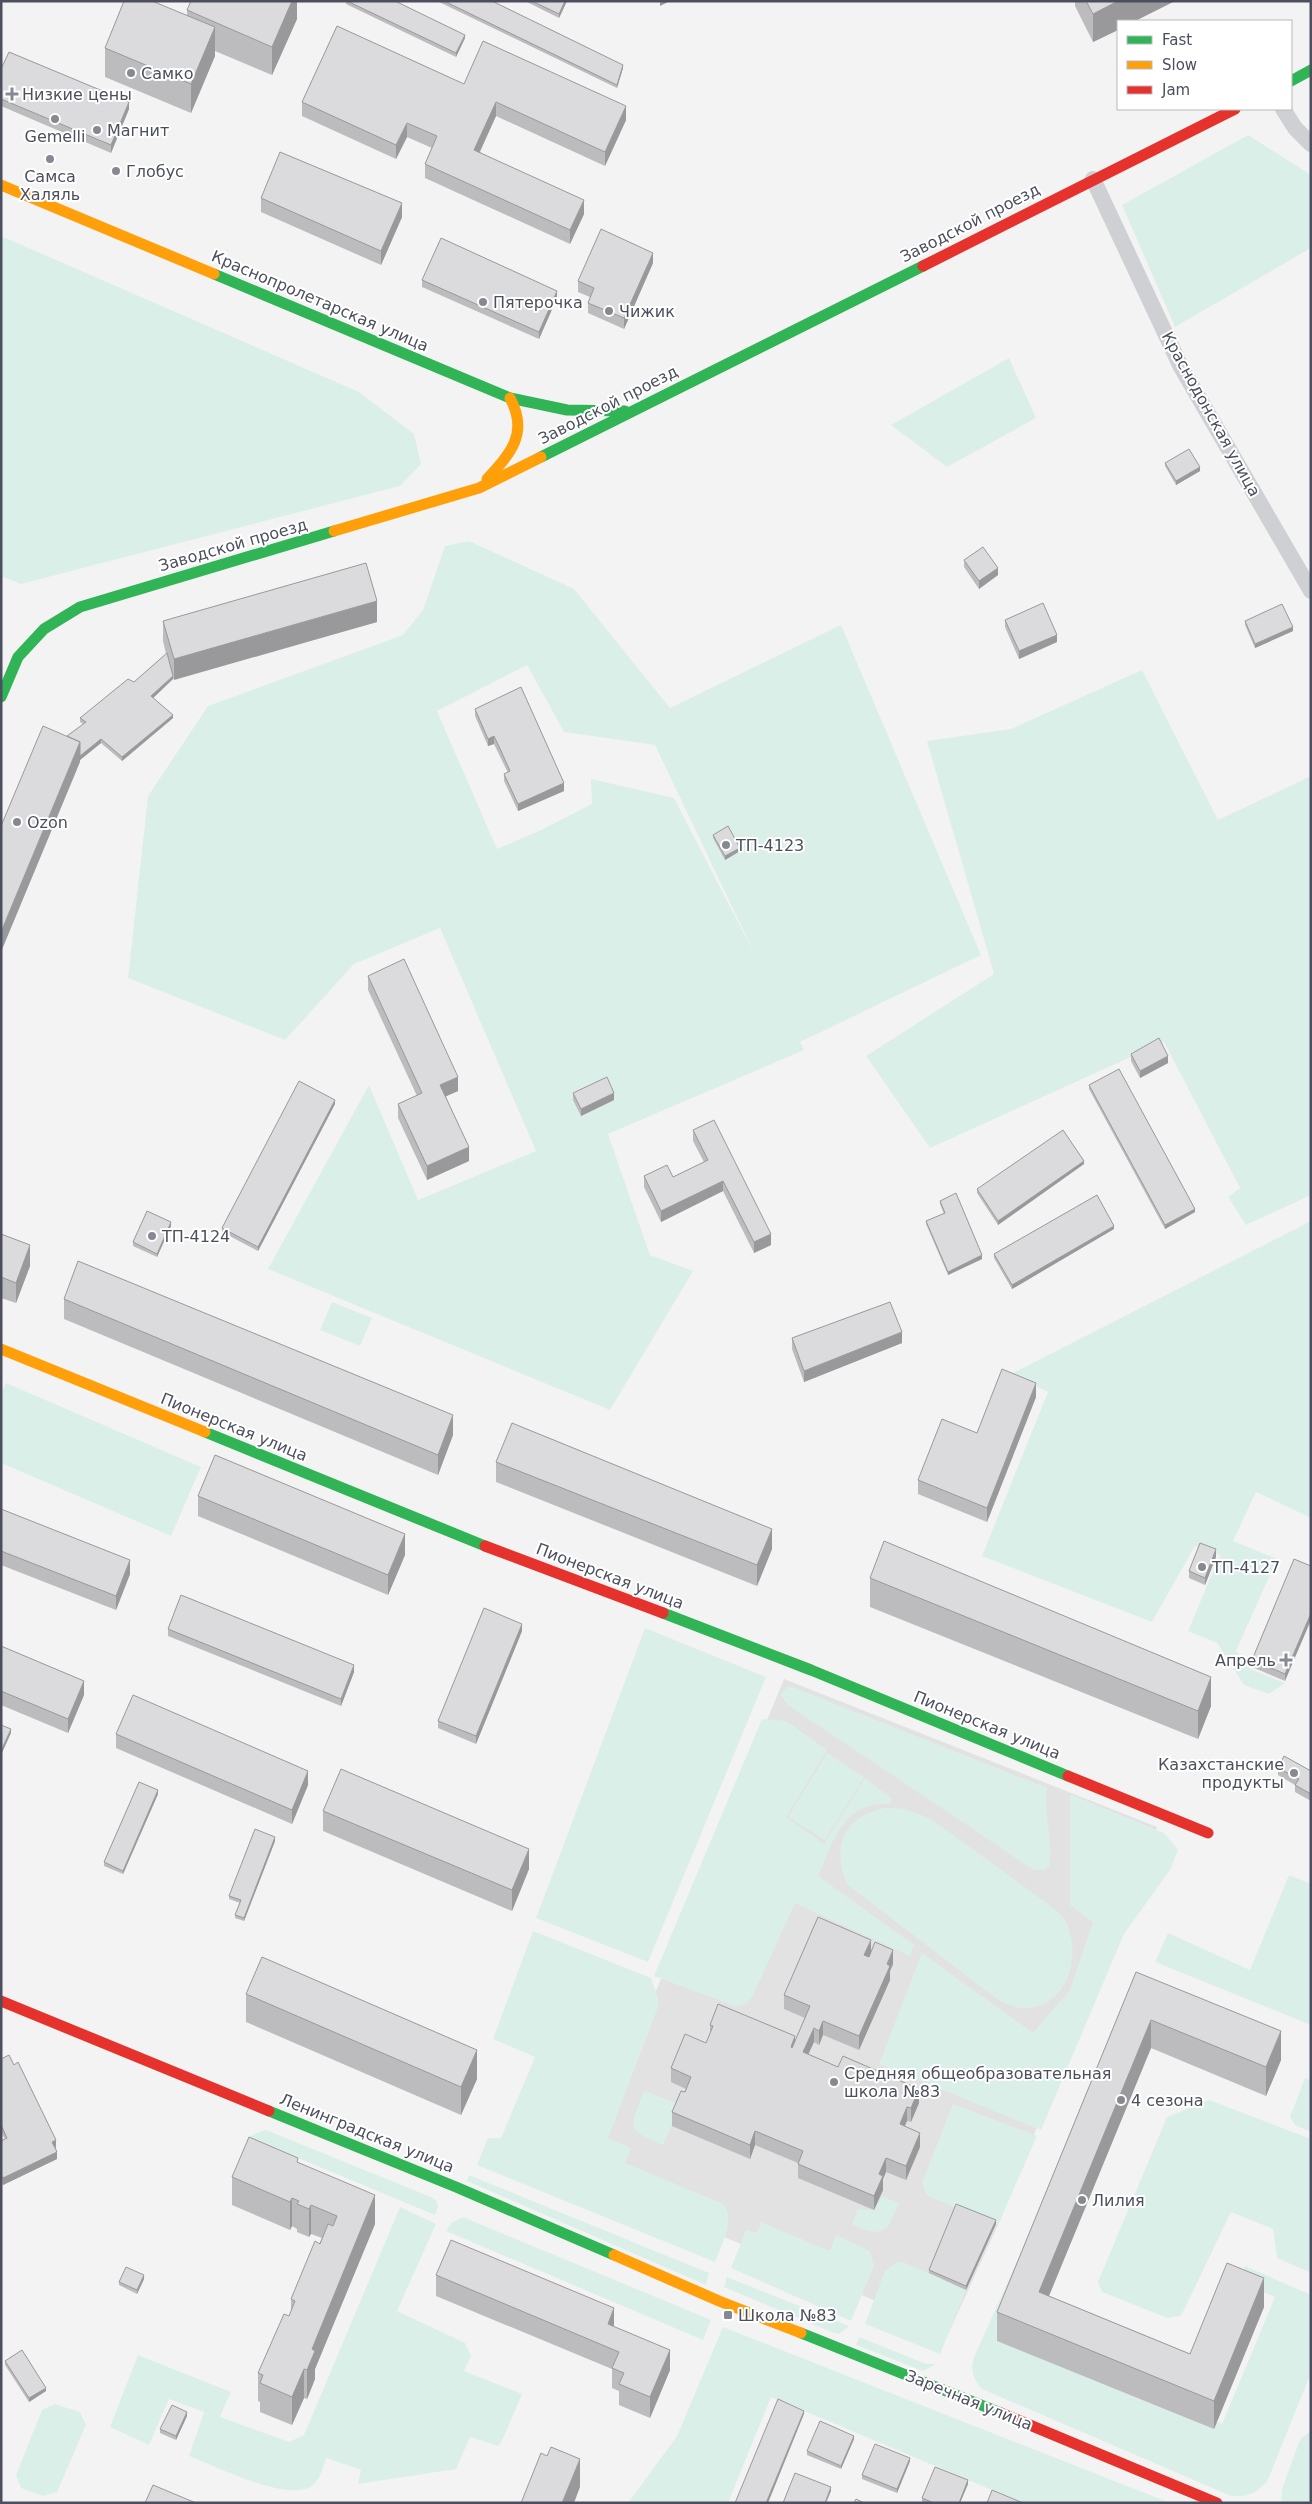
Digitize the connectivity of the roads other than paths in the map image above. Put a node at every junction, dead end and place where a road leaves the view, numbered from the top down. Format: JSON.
{"nodes":[{"id":1,"x":1311,"y":70,"type":"edge"},
{"id":2,"x":1292,"y":80,"type":"edge"},
{"id":3,"x":1233,"y":110,"type":"edge"},
{"id":4,"x":1284,"y":110,"type":"edge"},
{"id":5,"x":1311,"y":144,"type":"edge"},
{"id":6,"x":1093,"y":179,"type":"junction"},
{"id":7,"x":1,"y":185,"type":"edge"},
{"id":8,"x":510,"y":398,"type":"junction"},
{"id":9,"x":634,"y":410,"type":"junction"},
{"id":10,"x":479,"y":488,"type":"junction"},
{"id":11,"x":1311,"y":591,"type":"edge"},
{"id":12,"x":1,"y":697,"type":"edge"},
{"id":13,"x":1,"y":1348,"type":"edge"},
{"id":14,"x":1208,"y":1833,"type":"dead end"},
{"id":15,"x":1,"y":2000,"type":"edge"},
{"id":16,"x":719,"y":2302,"type":"joint"},
{"id":17,"x":1217,"y":2503,"type":"edge"}],
"edges":[{"from":1,"to":2,"type":"street"},
{"from":3,"to":6,"type":"street","name":"Заводской проезд"},
{"from":4,"to":5,"type":"street"},
{"from":6,"to":9,"type":"street","name":"Заводской проезд"},
{"from":6,"to":11,"type":"street","name":"Краснодонская улица"},
{"from":7,"to":8,"type":"street","name":"Краснопролетарская улица"},
{"from":8,"to":9,"type":"street","name":"Краснопролетарская улица"},
{"from":8,"to":10,"type":"street"},
{"from":9,"to":10,"type":"street","name":"Заводской проезд"},
{"from":10,"to":12,"type":"street","name":"Заводской проезд"},
{"from":13,"to":14,"type":"street","name":"Пионерская улица"},
{"from":15,"to":16,"type":"street","name":"Ленинградская улица"},
{"from":16,"to":17,"type":"street","name":"Заречная улица"}]}
